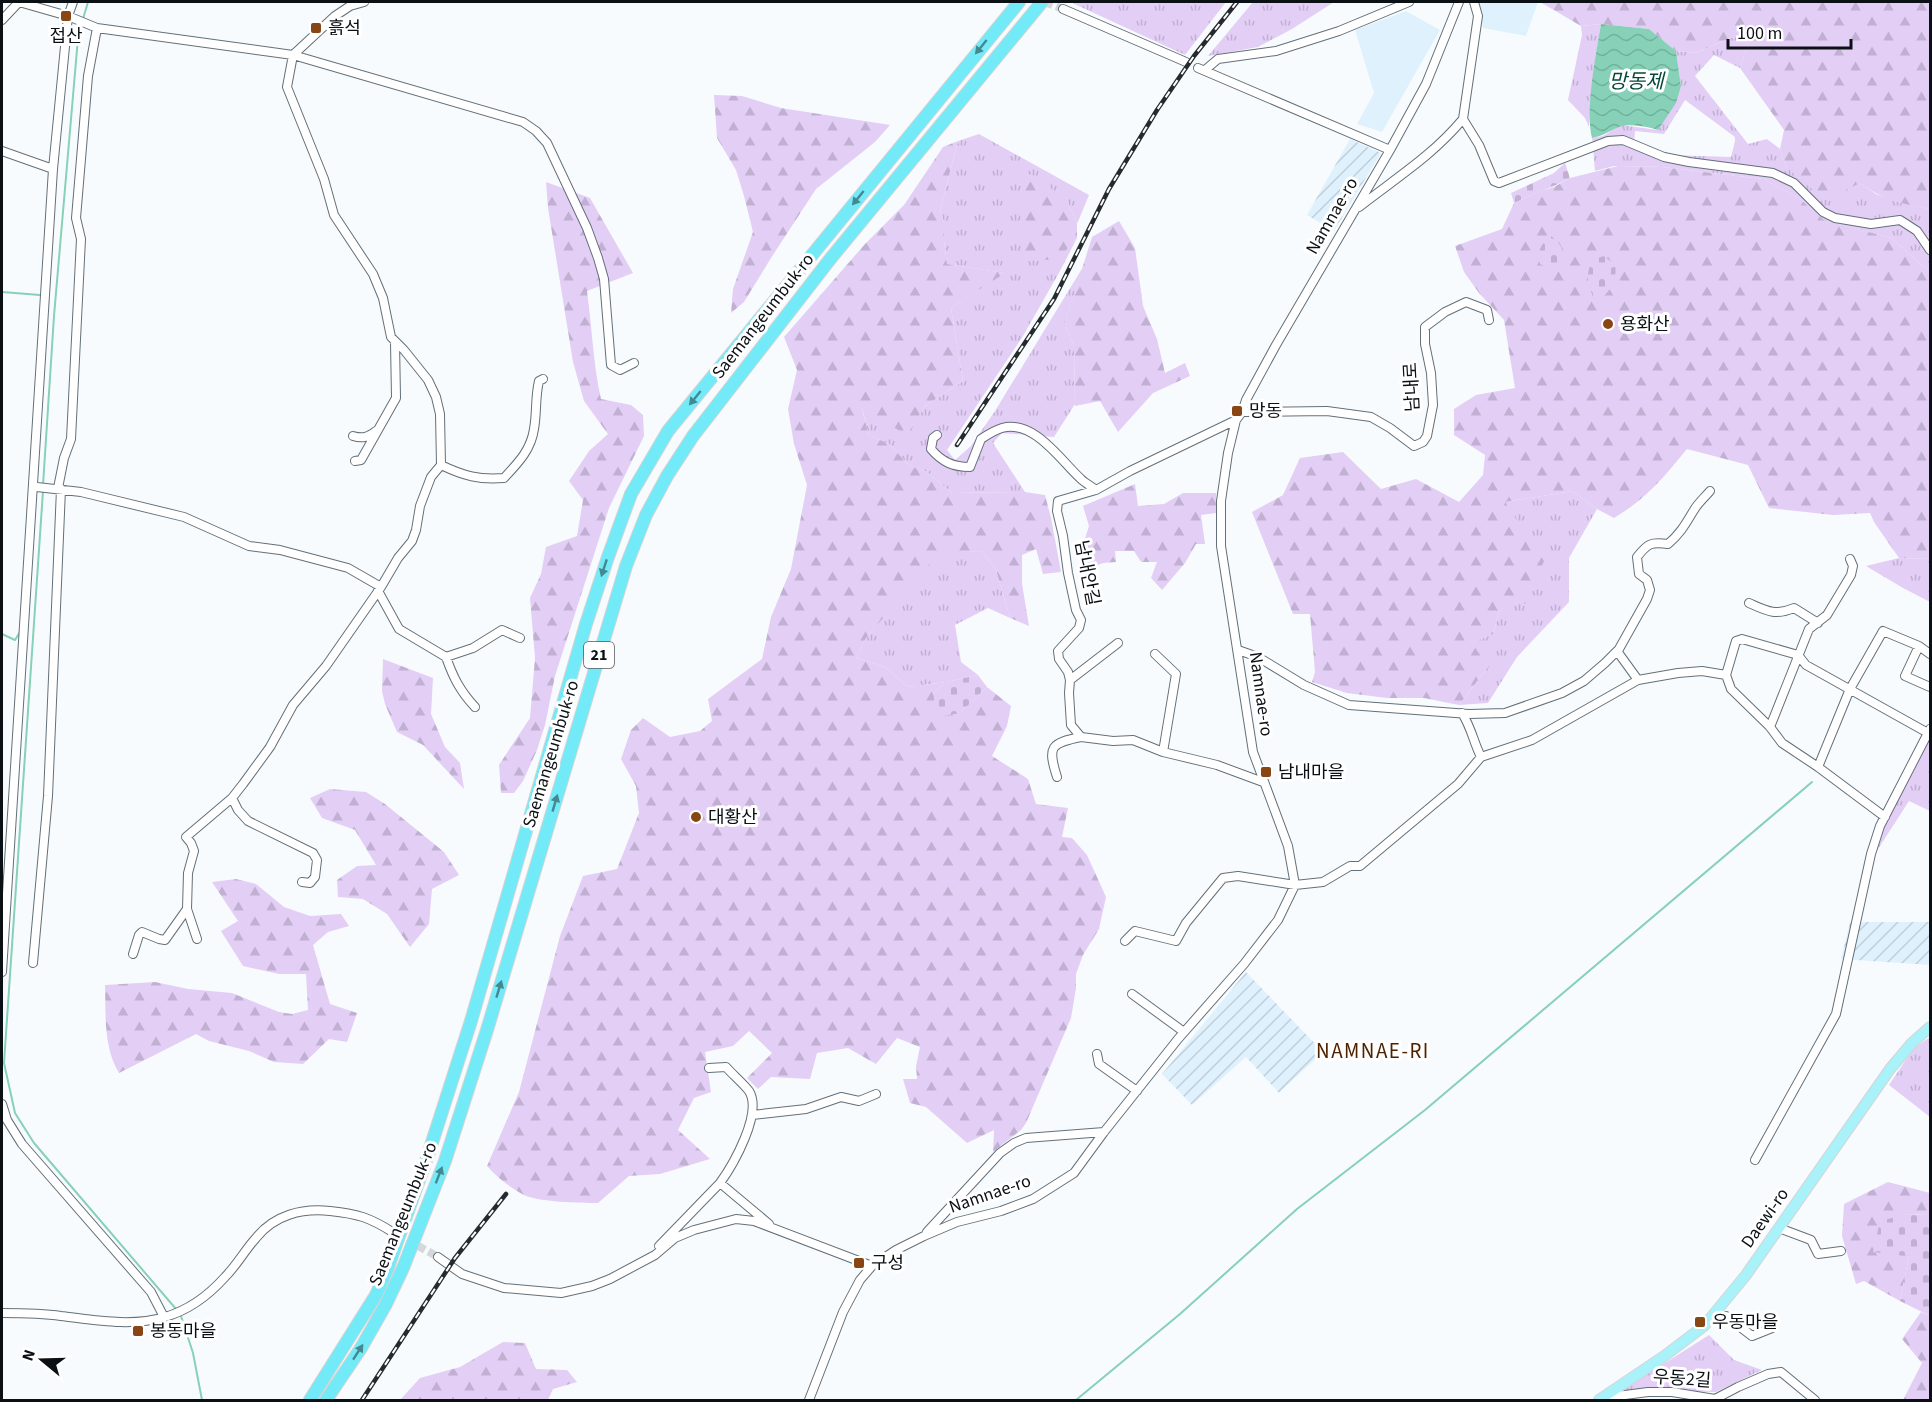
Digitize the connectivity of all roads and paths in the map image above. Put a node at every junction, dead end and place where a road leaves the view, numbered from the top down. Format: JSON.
{"nodes":[{"id":1,"x":19,"y":2,"type":"edge"},
{"id":2,"x":73,"y":2,"type":"edge"},
{"id":3,"x":364,"y":2,"type":"edge"},
{"id":4,"x":1018,"y":2,"type":"edge"},
{"id":5,"x":1042,"y":2,"type":"edge"},
{"id":6,"x":1409,"y":2,"type":"edge"},
{"id":7,"x":1459,"y":2,"type":"edge"},
{"id":8,"x":1474,"y":2,"type":"edge"},
{"id":9,"x":1063,"y":9,"type":"tunnel mouth"},
{"id":10,"x":70,"y":17,"type":"junction"},
{"id":11,"x":2,"y":20,"type":"edge"},
{"id":12,"x":97,"y":28,"type":"junction"},
{"id":13,"x":293,"y":56,"type":"junction"},
{"id":14,"x":1186,"y":62,"type":"dead end"},
{"id":15,"x":1463,"y":119,"type":"junction"},
{"id":16,"x":1390,"y":150,"type":"junction"},
{"id":17,"x":2,"y":151,"type":"edge"},
{"id":18,"x":53,"y":169,"type":"junction"},
{"id":19,"x":1354,"y":211,"type":"junction"},
{"id":20,"x":1930,"y":250,"type":"edge"},
{"id":21,"x":1489,"y":320,"type":"dead end"},
{"id":22,"x":395,"y":342,"type":"junction"},
{"id":23,"x":634,"y":363,"type":"dead end"},
{"id":24,"x":543,"y":379,"type":"dead end"},
{"id":25,"x":1242,"y":412,"type":"junction"},
{"id":26,"x":1236,"y":420,"type":"junction"},
{"id":27,"x":381,"y":427,"type":"junction"},
{"id":28,"x":936,"y":435,"type":"dead end"},
{"id":29,"x":353,"y":436,"type":"dead end"},
{"id":30,"x":355,"y":461,"type":"dead end"},
{"id":31,"x":441,"y":465,"type":"junction"},
{"id":32,"x":37,"y":487,"type":"dead end"},
{"id":33,"x":57,"y":488,"type":"junction"},
{"id":34,"x":1096,"y":490,"type":"junction"},
{"id":35,"x":1710,"y":491,"type":"dead end"},
{"id":36,"x":1850,"y":559,"type":"dead end"},
{"id":37,"x":379,"y":589,"type":"junction"},
{"id":38,"x":1749,"y":603,"type":"dead end"},
{"id":39,"x":1818,"y":623,"type":"junction"},
{"id":40,"x":520,"y":638,"type":"dead end"},
{"id":41,"x":1118,"y":643,"type":"dead end"},
{"id":42,"x":1919,"y":646,"type":"junction"},
{"id":43,"x":1238,"y":650,"type":"junction"},
{"id":44,"x":1617,"y":651,"type":"junction"},
{"id":45,"x":1155,"y":654,"type":"dead end"},
{"id":46,"x":1930,"y":654,"type":"edge"},
{"id":47,"x":1798,"y":655,"type":"junction"},
{"id":48,"x":446,"y":657,"type":"junction"},
{"id":49,"x":1726,"y":675,"type":"junction"},
{"id":50,"x":1070,"y":680,"type":"junction"},
{"id":51,"x":1638,"y":680,"type":"junction"},
{"id":52,"x":1930,"y":687,"type":"edge"},
{"id":53,"x":1850,"y":689,"type":"junction"},
{"id":54,"x":475,"y":707,"type":"dead end"},
{"id":55,"x":1462,"y":713,"type":"junction"},
{"id":56,"x":1770,"y":727,"type":"junction"},
{"id":57,"x":1929,"y":731,"type":"edge"},
{"id":58,"x":1082,"y":737,"type":"junction"},
{"id":59,"x":1163,"y":752,"type":"junction"},
{"id":60,"x":1481,"y":757,"type":"junction"},
{"id":61,"x":1818,"y":767,"type":"junction"},
{"id":62,"x":1057,"y":777,"type":"dead end"},
{"id":63,"x":1263,"y":782,"type":"junction"},
{"id":64,"x":232,"y":798,"type":"junction"},
{"id":65,"x":1885,"y":817,"type":"junction"},
{"id":66,"x":302,"y":882,"type":"dead end"},
{"id":67,"x":1295,"y":885,"type":"junction"},
{"id":68,"x":187,"y":909,"type":"junction"},
{"id":69,"x":197,"y":939,"type":"dead end"},
{"id":70,"x":1125,"y":941,"type":"dead end"},
{"id":71,"x":133,"y":954,"type":"dead end"},
{"id":72,"x":33,"y":963,"type":"dead end"},
{"id":73,"x":2,"y":972,"type":"edge"},
{"id":74,"x":1132,"y":994,"type":"dead end"},
{"id":75,"x":1930,"y":1027,"type":"edge"},
{"id":76,"x":1184,"y":1032,"type":"junction"},
{"id":77,"x":1097,"y":1054,"type":"dead end"},
{"id":78,"x":709,"y":1068,"type":"dead end"},
{"id":79,"x":1137,"y":1090,"type":"junction"},
{"id":80,"x":876,"y":1094,"type":"dead end"},
{"id":81,"x":2,"y":1104,"type":"edge"},
{"id":82,"x":752,"y":1115,"type":"junction"},
{"id":83,"x":1104,"y":1132,"type":"junction"},
{"id":84,"x":1755,"y":1160,"type":"dead end"},
{"id":85,"x":720,"y":1183,"type":"junction"},
{"id":86,"x":1779,"y":1228,"type":"junction"},
{"id":87,"x":778,"y":1231,"type":"junction"},
{"id":88,"x":394,"y":1233,"type":"tunnel mouth"},
{"id":89,"x":924,"y":1236,"type":"junction"},
{"id":90,"x":1840,"y":1251,"type":"dead end"},
{"id":91,"x":655,"y":1255,"type":"junction"},
{"id":92,"x":438,"y":1257,"type":"tunnel mouth"},
{"id":93,"x":872,"y":1266,"type":"junction"},
{"id":94,"x":2,"y":1313,"type":"edge"},
{"id":95,"x":1713,"y":1316,"type":"junction"},
{"id":96,"x":164,"y":1317,"type":"junction"},
{"id":97,"x":1772,"y":1328,"type":"dead end"},
{"id":98,"x":1600,"y":1400,"type":"edge"},
{"id":99,"x":309,"y":1401,"type":"edge"},
{"id":100,"x":326,"y":1401,"type":"edge"},
{"id":101,"x":809,"y":1401,"type":"edge"},
{"id":102,"x":1815,"y":1401,"type":"edge"}],
"edges":[{"from":1,"to":10,"type":"street"},
{"from":1,"to":11,"type":"street"},
{"from":2,"to":10,"type":"street"},
{"from":3,"to":13,"type":"street"},
{"from":4,"to":99,"type":"highway","name":"Saemangeumbuk-ro","number":"21","one_way":true},
{"from":100,"to":5,"type":"highway","name":"Saemangeumbuk-ro","number":"21","one_way":true},
{"from":6,"to":16,"type":"street"},
{"from":7,"to":16,"type":"street","name":"Namnae-ro"},
{"from":8,"to":15,"type":"street"},
{"from":9,"to":14,"type":"street"},
{"from":10,"to":12,"type":"street"},
{"from":10,"to":18,"type":"street"},
{"from":12,"to":13,"type":"street"},
{"from":12,"to":33,"type":"street"},
{"from":13,"to":22,"type":"street"},
{"from":13,"to":23,"type":"street"},
{"from":15,"to":19,"type":"street"},
{"from":15,"to":20,"type":"street"},
{"from":16,"to":19,"type":"street","name":"Namnae-ro"},
{"from":17,"to":18,"type":"street"},
{"from":18,"to":73,"type":"street"},
{"from":19,"to":25,"type":"street","name":"Namnae-ro"},
{"from":21,"to":25,"type":"street","name":"남내로"},
{"from":22,"to":27,"type":"street"},
{"from":22,"to":31,"type":"street"},
{"from":24,"to":31,"type":"street"},
{"from":25,"to":26,"type":"street","name":"Namnae-ro"},
{"from":26,"to":34,"type":"street","name":"남내안길"},
{"from":26,"to":43,"type":"street","name":"Namnae-ro"},
{"from":27,"to":29,"type":"street"},
{"from":27,"to":30,"type":"street"},
{"from":28,"to":34,"type":"street"},
{"from":31,"to":37,"type":"street"},
{"from":32,"to":33,"type":"street"},
{"from":33,"to":37,"type":"street"},
{"from":33,"to":72,"type":"street"},
{"from":34,"to":50,"type":"street","name":"남내안길"},
{"from":35,"to":44,"type":"street"},
{"from":36,"to":39,"type":"street"},
{"from":37,"to":48,"type":"street"},
{"from":37,"to":64,"type":"street"},
{"from":38,"to":39,"type":"street"},
{"from":39,"to":47,"type":"street"},
{"from":40,"to":48,"type":"street"},
{"from":41,"to":50,"type":"street"},
{"from":42,"to":46,"type":"street"},
{"from":42,"to":52,"type":"street"},
{"from":42,"to":53,"type":"street"},
{"from":43,"to":55,"type":"street"},
{"from":43,"to":63,"type":"street","name":"Namnae-ro"},
{"from":44,"to":51,"type":"street"},
{"from":44,"to":55,"type":"street"},
{"from":45,"to":59,"type":"street"},
{"from":47,"to":49,"type":"street"},
{"from":47,"to":53,"type":"street"},
{"from":47,"to":56,"type":"street"},
{"from":48,"to":54,"type":"street"},
{"from":49,"to":51,"type":"street"},
{"from":49,"to":56,"type":"street"},
{"from":50,"to":58,"type":"street","name":"남내안길"},
{"from":51,"to":60,"type":"street"},
{"from":53,"to":57,"type":"street"},
{"from":53,"to":61,"type":"street"},
{"from":55,"to":60,"type":"street"},
{"from":56,"to":61,"type":"street"},
{"from":57,"to":65,"type":"street"},
{"from":58,"to":59,"type":"street"},
{"from":58,"to":62,"type":"street"},
{"from":59,"to":63,"type":"street"},
{"from":60,"to":67,"type":"street"},
{"from":61,"to":65,"type":"street"},
{"from":63,"to":67,"type":"street","name":"Namnae-ro"},
{"from":64,"to":66,"type":"street"},
{"from":64,"to":68,"type":"street"},
{"from":65,"to":84,"type":"street"},
{"from":67,"to":70,"type":"street"},
{"from":67,"to":76,"type":"street","name":"Namnae-ro"},
{"from":68,"to":69,"type":"street"},
{"from":68,"to":71,"type":"street"},
{"from":74,"to":76,"type":"street"},
{"from":75,"to":86,"type":"main road","name":"Daewi-ro"},
{"from":76,"to":79,"type":"street","name":"Namnae-ro"},
{"from":77,"to":79,"type":"street"},
{"from":78,"to":82,"type":"street"},
{"from":79,"to":83,"type":"street","name":"Namnae-ro"},
{"from":80,"to":82,"type":"street"},
{"from":81,"to":96,"type":"street"},
{"from":82,"to":85,"type":"street"},
{"from":83,"to":89,"type":"street","name":"Namnae-ro"},
{"from":83,"to":89,"type":"street"},
{"from":85,"to":87,"type":"street"},
{"from":85,"to":91,"type":"street"},
{"from":86,"to":90,"type":"street"},
{"from":86,"to":95,"type":"main road","name":"Daewi-ro"},
{"from":87,"to":91,"type":"street"},
{"from":87,"to":93,"type":"street"},
{"from":88,"to":96,"type":"street"},
{"from":89,"to":93,"type":"street","name":"Namnae-ro"},
{"from":91,"to":92,"type":"street"},
{"from":93,"to":101,"type":"street","name":"Namnae-ro"},
{"from":94,"to":96,"type":"street"},
{"from":95,"to":97,"type":"street"},
{"from":95,"to":98,"type":"main road","name":"Daewi-ro"},
{"from":98,"to":102,"type":"street","name":"우동2길"}]}
